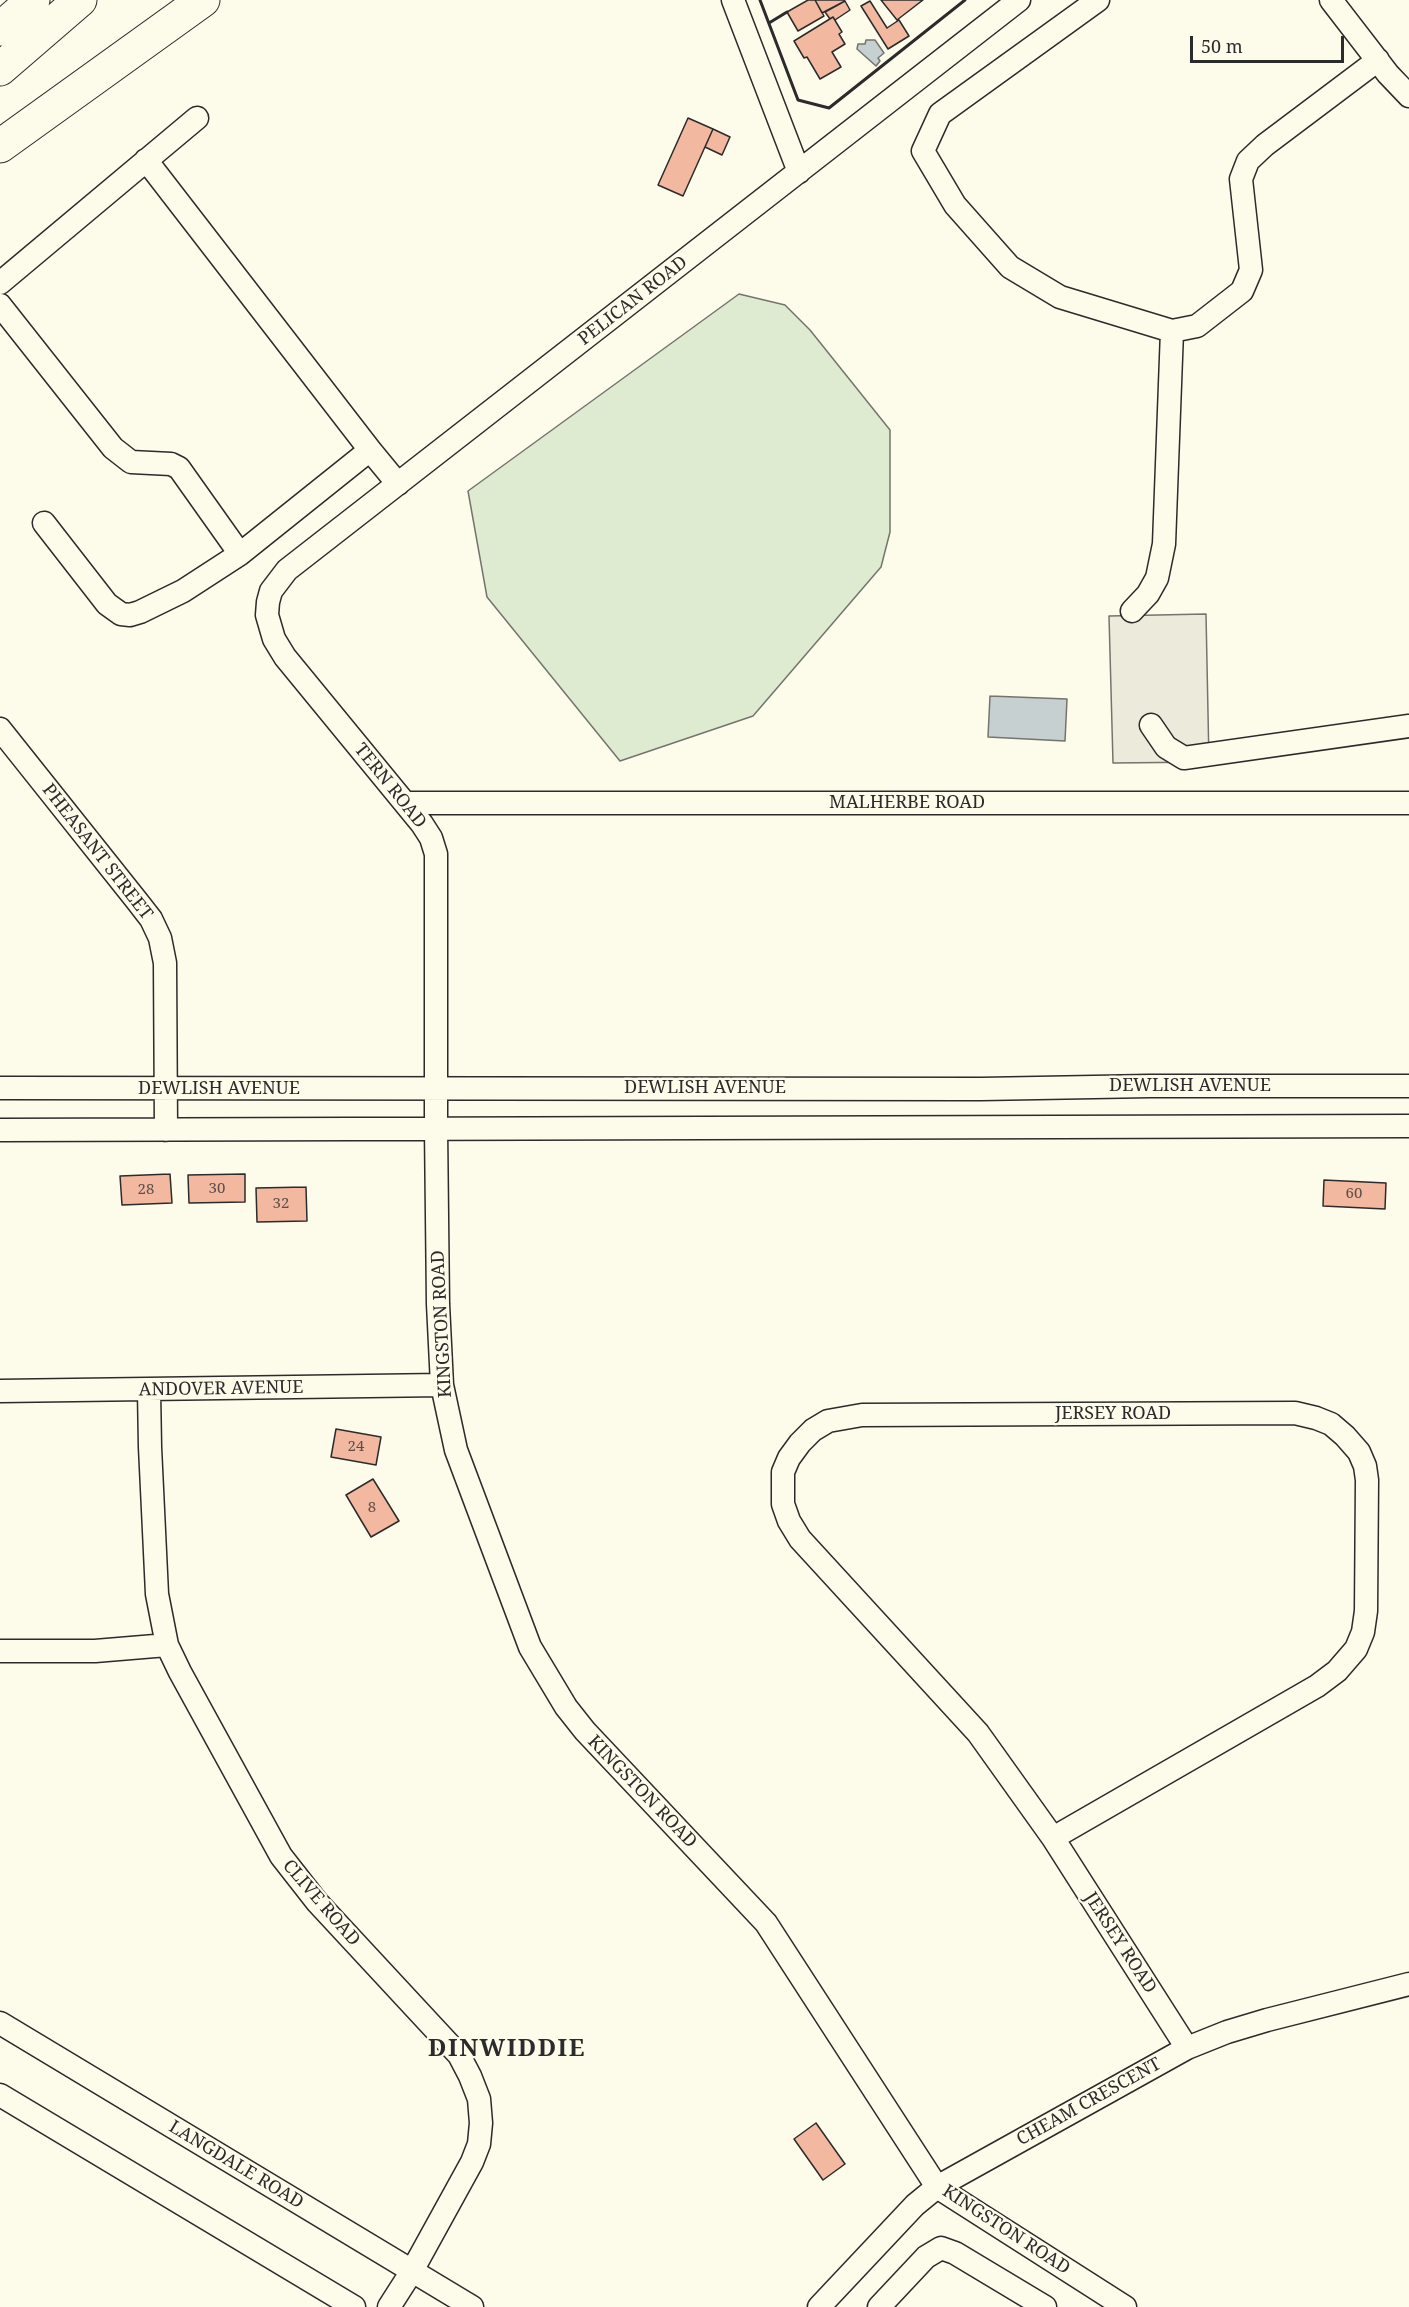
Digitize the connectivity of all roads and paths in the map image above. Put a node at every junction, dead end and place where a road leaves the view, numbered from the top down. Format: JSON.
{"nodes":[{"id":1,"x":33,"y":0,"type":"edge"},
{"id":2,"x":80,"y":0,"type":"edge"},
{"id":3,"x":170,"y":0,"type":"edge"},
{"id":4,"x":203,"y":0,"type":"edge"},
{"id":5,"x":733,"y":0,"type":"edge"},
{"id":6,"x":1019,"y":0,"type":"edge"},
{"id":7,"x":1098,"y":0,"type":"edge"},
{"id":8,"x":1331,"y":0,"type":"edge"},
{"id":9,"x":0,"y":29,"type":"edge"},
{"id":10,"x":1378,"y":60,"type":"junction"},
{"id":11,"x":0,"y":69,"type":"edge"},
{"id":12,"x":1409,"y":96,"type":"edge"},
{"id":13,"x":197,"y":118,"type":"dead end"},
{"id":14,"x":0,"y":145,"type":"edge"},
{"id":15,"x":146,"y":160,"type":"junction"},
{"id":16,"x":799,"y":172,"type":"junction"},
{"id":17,"x":0,"y":283,"type":"edge"},
{"id":18,"x":0,"y":305,"type":"edge"},
{"id":19,"x":1172,"y":331,"type":"junction"},
{"id":20,"x":370,"y":450,"type":"junction"},
{"id":21,"x":398,"y":484,"type":"junction"},
{"id":22,"x":44,"y":523,"type":"dead end"},
{"id":23,"x":240,"y":554,"type":"junction"},
{"id":24,"x":1132,"y":611,"type":"dead end"},
{"id":25,"x":267,"y":615,"type":"joint"},
{"id":26,"x":1151,"y":724,"type":"dead end"},
{"id":27,"x":1409,"y":726,"type":"edge"},
{"id":28,"x":0,"y":729,"type":"edge"},
{"id":29,"x":405,"y":803,"type":"junction"},
{"id":30,"x":1409,"y":803,"type":"edge"},
{"id":31,"x":1409,"y":1086,"type":"edge"},
{"id":32,"x":0,"y":1088,"type":"edge"},
{"id":33,"x":606,"y":1088,"type":"junction"},
{"id":34,"x":164,"y":1089,"type":"junction"},
{"id":35,"x":436,"y":1089,"type":"junction"},
{"id":36,"x":981,"y":1089,"type":"junction"},
{"id":37,"x":978,"y":1126,"type":"junction"},
{"id":38,"x":1409,"y":1126,"type":"edge"},
{"id":39,"x":436,"y":1128,"type":"junction"},
{"id":40,"x":606,"y":1128,"type":"junction"},
{"id":41,"x":0,"y":1130,"type":"edge"},
{"id":42,"x":166,"y":1130,"type":"junction"},
{"id":43,"x":442,"y":1386,"type":"junction"},
{"id":44,"x":149,"y":1390,"type":"junction"},
{"id":45,"x":0,"y":1391,"type":"edge"},
{"id":46,"x":168,"y":1645,"type":"junction"},
{"id":47,"x":0,"y":1651,"type":"edge"},
{"id":48,"x":1053,"y":1838,"type":"junction"},
{"id":49,"x":1409,"y":1984,"type":"edge"},
{"id":50,"x":0,"y":2023,"type":"edge"},
{"id":51,"x":1187,"y":2048,"type":"junction"},
{"id":52,"x":0,"y":2095,"type":"edge"},
{"id":53,"x":937,"y":2187,"type":"junction"},
{"id":54,"x":412,"y":2271,"type":"junction"},
{"id":55,"x":831,"y":2303,"type":"edge"},
{"id":56,"x":354,"y":2307,"type":"edge"},
{"id":57,"x":389,"y":2307,"type":"edge"},
{"id":58,"x":472,"y":2307,"type":"edge"},
{"id":59,"x":879,"y":2307,"type":"edge"},
{"id":60,"x":1045,"y":2307,"type":"edge"},
{"id":61,"x":1125,"y":2307,"type":"edge"}],
"edges":[{"from":1,"to":9,"type":"highway"},
{"from":2,"to":11,"type":"highway"},
{"from":3,"to":14,"type":"highway"},
{"from":4,"to":14,"type":"highway"},
{"from":5,"to":16,"type":"street"},
{"from":6,"to":16,"type":"street","name":"PELICAN ROAD"},
{"from":7,"to":19,"type":"street"},
{"from":8,"to":10,"type":"street"},
{"from":10,"to":12,"type":"street"},
{"from":10,"to":19,"type":"street"},
{"from":13,"to":15,"type":"street"},
{"from":15,"to":17,"type":"street"},
{"from":15,"to":20,"type":"street"},
{"from":16,"to":21,"type":"street","name":"PELICAN ROAD"},
{"from":18,"to":23,"type":"street"},
{"from":19,"to":24,"type":"street"},
{"from":20,"to":21,"type":"street"},
{"from":20,"to":23,"type":"street"},
{"from":21,"to":25,"type":"street","name":"PELICAN ROAD"},
{"from":22,"to":23,"type":"street"},
{"from":25,"to":29,"type":"street","name":"TERN ROAD"},
{"from":26,"to":27,"type":"street"},
{"from":28,"to":34,"type":"street","name":"PHEASANT STREET"},
{"from":29,"to":30,"type":"street","name":"MALHERBE ROAD"},
{"from":29,"to":35,"type":"street","name":"TERN ROAD"},
{"from":31,"to":36,"type":"street","name":"DEWLISH AVENUE"},
{"from":32,"to":34,"type":"street","name":"DEWLISH AVENUE"},
{"from":33,"to":35,"type":"street","name":"DEWLISH AVENUE"},
{"from":33,"to":36,"type":"street","name":"DEWLISH AVENUE"},
{"from":33,"to":40,"type":"street"},
{"from":34,"to":35,"type":"street","name":"DEWLISH AVENUE"},
{"from":34,"to":42,"type":"street","name":"PHEASANT STREET"},
{"from":35,"to":39,"type":"street","name":"TERN ROAD"},
{"from":36,"to":37,"type":"street"},
{"from":37,"to":38,"type":"street"},
{"from":37,"to":40,"type":"street"},
{"from":39,"to":40,"type":"street"},
{"from":39,"to":42,"type":"street"},
{"from":39,"to":43,"type":"street","name":"KINGSTON ROAD"},
{"from":41,"to":42,"type":"street"},
{"from":43,"to":44,"type":"street","name":"ANDOVER AVENUE"},
{"from":43,"to":53,"type":"street","name":"KINGSTON ROAD"},
{"from":44,"to":45,"type":"street","name":"ANDOVER AVENUE"},
{"from":44,"to":46,"type":"street","name":"CLIVE ROAD"},
{"from":46,"to":47,"type":"street"},
{"from":46,"to":54,"type":"street","name":"CLIVE ROAD"},
{"from":48,"to":48,"type":"street","name":"JERSEY ROAD"},
{"from":48,"to":51,"type":"street","name":"JERSEY ROAD"},
{"from":49,"to":51,"type":"street","name":"CHEAM CRESCENT"},
{"from":50,"to":54,"type":"street","name":"LANGDALE ROAD"},
{"from":51,"to":53,"type":"street","name":"CHEAM CRESCENT"},
{"from":52,"to":56,"type":"street"},
{"from":53,"to":55,"type":"street","name":"CHEAM CRESCENT"},
{"from":53,"to":61,"type":"street","name":"KINGSTON ROAD"},
{"from":54,"to":57,"type":"street","name":"CLIVE ROAD"},
{"from":54,"to":58,"type":"street","name":"LANGDALE ROAD"},
{"from":59,"to":60,"type":"street"}]}
